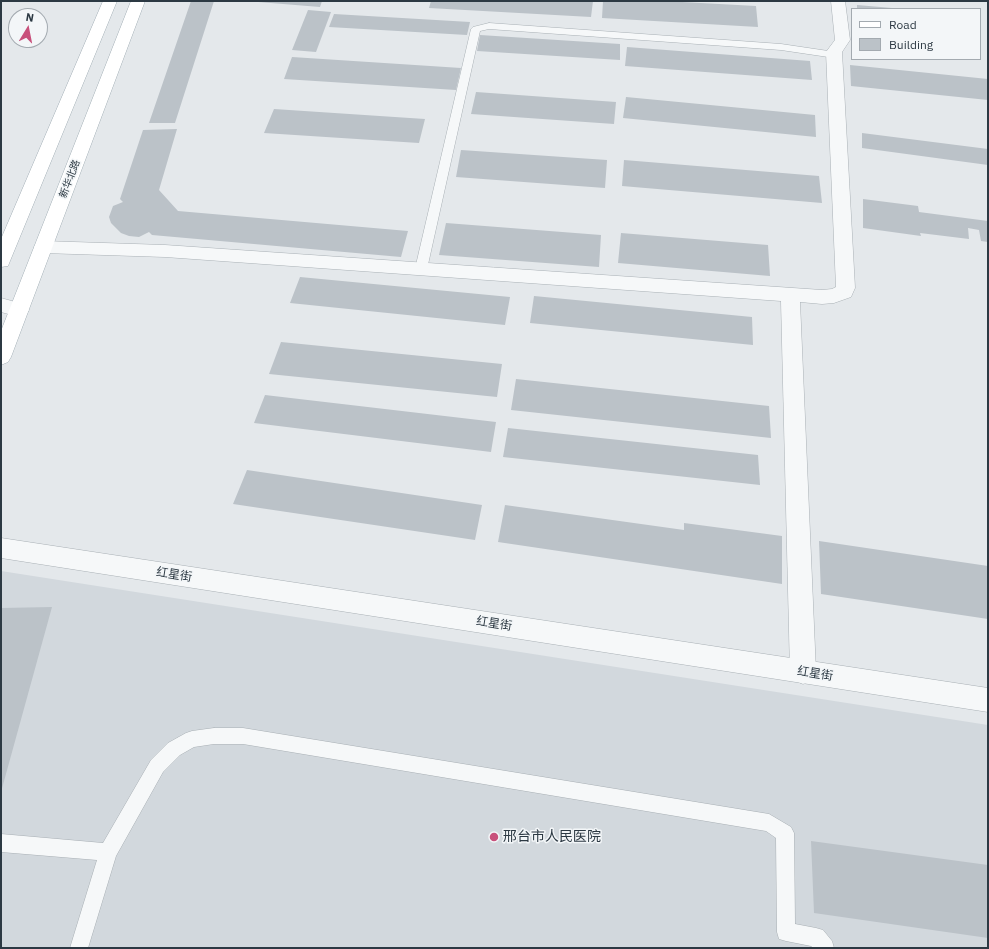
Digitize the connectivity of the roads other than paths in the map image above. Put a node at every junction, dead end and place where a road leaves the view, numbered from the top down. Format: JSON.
{"nodes":[{"id":1,"x":110,"y":1,"type":"edge"},
{"id":2,"x":138,"y":1,"type":"edge"},
{"id":3,"x":838,"y":1,"type":"edge"},
{"id":4,"x":834,"y":55,"type":"junction"},
{"id":5,"x":43,"y":247,"type":"junction"},
{"id":6,"x":1,"y":261,"type":"edge"},
{"id":7,"x":421,"y":269,"type":"junction"},
{"id":8,"x":790,"y":295,"type":"junction"},
{"id":9,"x":1,"y":305,"type":"edge"},
{"id":10,"x":19,"y":310,"type":"junction"},
{"id":11,"x":6,"y":328,"type":"edge"},
{"id":12,"x":1,"y":358,"type":"edge"},
{"id":13,"x":1,"y":548,"type":"edge"},
{"id":14,"x":803,"y":672,"type":"junction"},
{"id":15,"x":988,"y":700,"type":"edge"},
{"id":16,"x":1,"y":843,"type":"edge"},
{"id":17,"x":108,"y":852,"type":"junction"},
{"id":18,"x":79,"y":948,"type":"edge"},
{"id":19,"x":825,"y":948,"type":"edge"}],
"edges":[{"from":1,"to":6,"type":"main road"},
{"from":2,"to":5,"type":"main road","name":"新华北路"},
{"from":3,"to":4,"type":"street"},
{"from":4,"to":7,"type":"lane"},
{"from":4,"to":8,"type":"street"},
{"from":5,"to":7,"type":"street"},
{"from":5,"to":10,"type":"main road","name":"新华北路"},
{"from":7,"to":8,"type":"street"},
{"from":8,"to":14,"type":"street"},
{"from":9,"to":10,"type":"street"},
{"from":10,"to":11,"type":"main road","name":"新华北路"},
{"from":11,"to":12,"type":"main road","name":"新华北路"},
{"from":13,"to":14,"type":"street","name":"红星街"},
{"from":14,"to":15,"type":"street","name":"红星街"},
{"from":16,"to":17,"type":"lane"},
{"from":17,"to":18,"type":"lane"},
{"from":17,"to":19,"type":"lane"}]}
